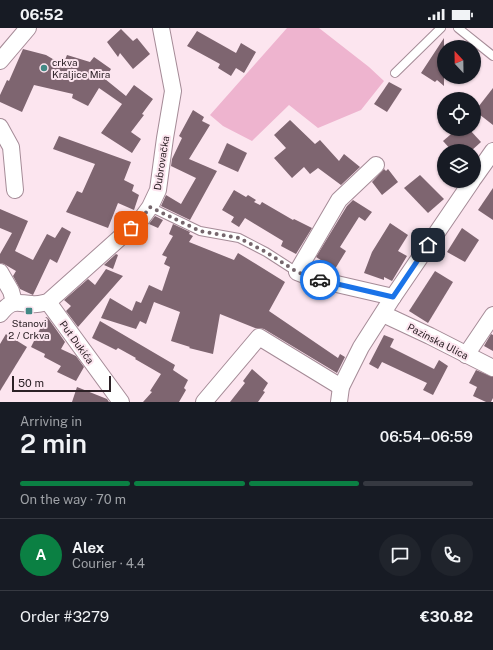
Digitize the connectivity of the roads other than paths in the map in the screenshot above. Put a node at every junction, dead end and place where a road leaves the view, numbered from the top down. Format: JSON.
{"nodes":[{"id":1,"x":28,"y":28,"type":"edge"},
{"id":2,"x":441,"y":28,"type":"edge"},
{"id":3,"x":458,"y":28,"type":"edge"},
{"id":4,"x":164,"y":31,"type":"edge"},
{"id":5,"x":493,"y":56,"type":"edge"},
{"id":6,"x":0,"y":61,"type":"edge"},
{"id":7,"x":395,"y":73,"type":"dead end"},
{"id":8,"x":0,"y":127,"type":"edge"},
{"id":9,"x":493,"y":151,"type":"edge"},
{"id":10,"x":376,"y":165,"type":"dead end"},
{"id":11,"x":481,"y":168,"type":"edge"},
{"id":12,"x":467,"y":188,"type":"edge"},
{"id":13,"x":15,"y":190,"type":"dead end"},
{"id":14,"x":150,"y":207,"type":"junction"},
{"id":15,"x":0,"y":272,"type":"edge"},
{"id":16,"x":297,"y":272,"type":"junction"},
{"id":17,"x":393,"y":297,"type":"junction"},
{"id":18,"x":14,"y":302,"type":"junction"},
{"id":19,"x":48,"y":302,"type":"junction"},
{"id":20,"x":0,"y":314,"type":"edge"},
{"id":21,"x":382,"y":314,"type":"junction"},
{"id":22,"x":493,"y":315,"type":"edge"},
{"id":23,"x":466,"y":355,"type":"junction"},
{"id":24,"x":493,"y":368,"type":"edge"},
{"id":25,"x":340,"y":394,"type":"edge"},
{"id":26,"x":121,"y":402,"type":"edge"},
{"id":27,"x":204,"y":402,"type":"edge"}],
"edges":[{"from":1,"to":6,"type":"street"},
{"from":2,"to":7,"type":"lane"},
{"from":3,"to":5,"type":"lane"},
{"from":4,"to":14,"type":"street","name":"Dubrovačka"},
{"from":8,"to":13,"type":"street"},
{"from":9,"to":11,"type":"street"},
{"from":10,"to":16,"type":"street"},
{"from":12,"to":17,"type":"street"},
{"from":14,"to":16,"type":"lane"},
{"from":14,"to":19,"type":"street","name":"Dubrovačka"},
{"from":15,"to":18,"type":"street"},
{"from":16,"to":17,"type":"street"},
{"from":17,"to":21,"type":"street"},
{"from":18,"to":19,"type":"street"},
{"from":18,"to":20,"type":"street"},
{"from":19,"to":26,"type":"street","name":"Put Dukića"},
{"from":21,"to":23,"type":"street","name":"Pazinska Ulica"},
{"from":21,"to":25,"type":"street"},
{"from":22,"to":23,"type":"street"},
{"from":23,"to":24,"type":"street","name":"Pazinska Ulica"},
{"from":25,"to":27,"type":"street"}]}
